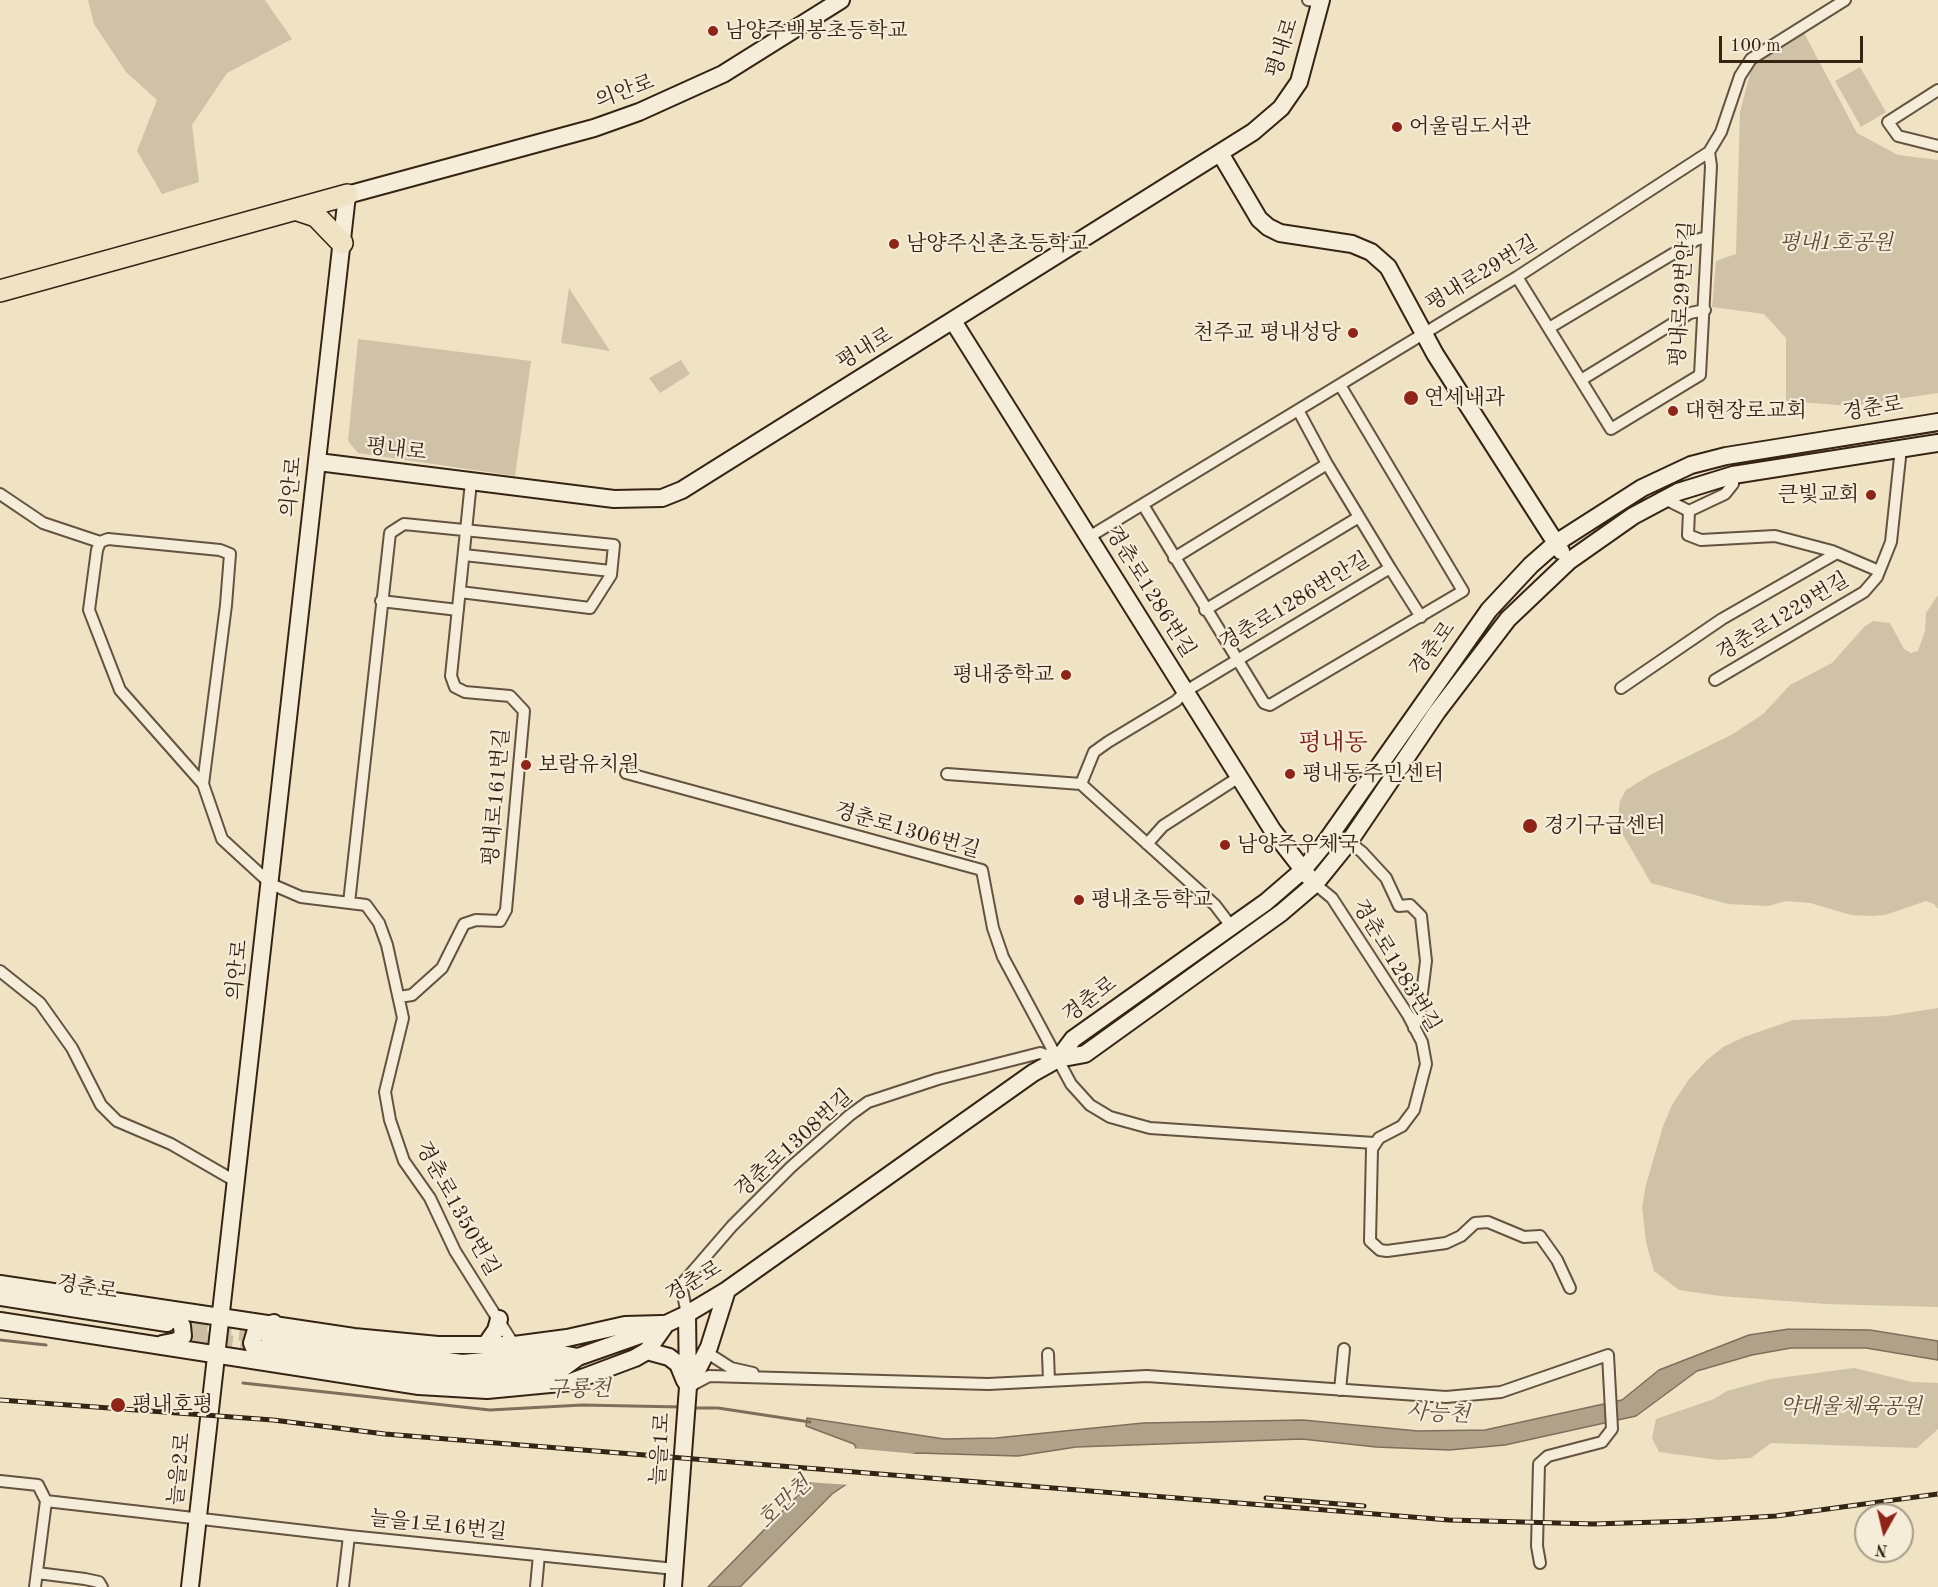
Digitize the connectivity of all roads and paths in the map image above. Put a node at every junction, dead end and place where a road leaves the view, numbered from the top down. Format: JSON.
{"nodes":[{"id":1,"x":841,"y":0,"type":"edge"},
{"id":2,"x":1845,"y":0,"type":"edge"},
{"id":3,"x":1316,"y":1,"type":"edge"},
{"id":4,"x":1936,"y":94,"type":"edge"},
{"id":5,"x":1938,"y":146,"type":"edge"},
{"id":6,"x":1710,"y":152,"type":"junction"},
{"id":7,"x":1220,"y":153,"type":"junction"},
{"id":8,"x":347,"y":195,"type":"junction"},
{"id":9,"x":298,"y":210,"type":"junction"},
{"id":10,"x":1707,"y":237,"type":"junction"},
{"id":11,"x":342,"y":243,"type":"junction"},
{"id":12,"x":171,"y":245,"type":"junction"},
{"id":13,"x":1518,"y":277,"type":"junction"},
{"id":14,"x":0,"y":291,"type":"edge"},
{"id":15,"x":0,"y":302,"type":"edge"},
{"id":16,"x":1705,"y":310,"type":"junction"},
{"id":17,"x":953,"y":321,"type":"junction"},
{"id":18,"x":1549,"y":328,"type":"junction"},
{"id":19,"x":1423,"y":332,"type":"junction"},
{"id":20,"x":1581,"y":380,"type":"junction"},
{"id":21,"x":1340,"y":385,"type":"junction"},
{"id":22,"x":1298,"y":410,"type":"junction"},
{"id":23,"x":1938,"y":422,"type":"edge"},
{"id":24,"x":1938,"y":443,"type":"edge"},
{"id":25,"x":1901,"y":448,"type":"junction"},
{"id":26,"x":318,"y":462,"type":"junction"},
{"id":27,"x":1327,"y":464,"type":"junction"},
{"id":28,"x":1733,"y":475,"type":"junction"},
{"id":29,"x":471,"y":482,"type":"junction"},
{"id":30,"x":0,"y":494,"type":"edge"},
{"id":31,"x":1665,"y":499,"type":"junction"},
{"id":32,"x":1143,"y":505,"type":"junction"},
{"id":33,"x":1689,"y":511,"type":"junction"},
{"id":34,"x":1359,"y":517,"type":"junction"},
{"id":35,"x":466,"y":529,"type":"junction"},
{"id":36,"x":1089,"y":537,"type":"junction"},
{"id":37,"x":100,"y":542,"type":"junction"},
{"id":38,"x":1556,"y":543,"type":"junction"},
{"id":39,"x":1837,"y":553,"type":"junction"},
{"id":40,"x":464,"y":555,"type":"junction"},
{"id":41,"x":1174,"y":558,"type":"junction"},
{"id":42,"x":1569,"y":561,"type":"junction"},
{"id":43,"x":1390,"y":568,"type":"junction"},
{"id":44,"x":611,"y":571,"type":"junction"},
{"id":45,"x":1879,"y":571,"type":"junction"},
{"id":46,"x":460,"y":592,"type":"junction"},
{"id":47,"x":381,"y":601,"type":"junction"},
{"id":48,"x":458,"y":609,"type":"junction"},
{"id":49,"x":1205,"y":610,"type":"junction"},
{"id":50,"x":1420,"y":617,"type":"junction"},
{"id":51,"x":1236,"y":660,"type":"junction"},
{"id":52,"x":1715,"y":680,"type":"dead end"},
{"id":53,"x":1621,"y":688,"type":"dead end"},
{"id":54,"x":1186,"y":691,"type":"junction"},
{"id":55,"x":626,"y":773,"type":"dead end"},
{"id":56,"x":947,"y":774,"type":"dead end"},
{"id":57,"x":1239,"y":777,"type":"junction"},
{"id":58,"x":202,"y":784,"type":"junction"},
{"id":59,"x":1081,"y":784,"type":"junction"},
{"id":60,"x":1349,"y":842,"type":"junction"},
{"id":61,"x":1147,"y":844,"type":"junction"},
{"id":62,"x":1303,"y":870,"type":"junction"},
{"id":63,"x":271,"y":884,"type":"junction"},
{"id":64,"x":1315,"y":884,"type":"junction"},
{"id":65,"x":350,"y":903,"type":"junction"},
{"id":66,"x":1231,"y":926,"type":"junction"},
{"id":67,"x":0,"y":971,"type":"edge"},
{"id":68,"x":399,"y":997,"type":"junction"},
{"id":69,"x":1414,"y":1028,"type":"junction"},
{"id":70,"x":1058,"y":1059,"type":"junction"},
{"id":71,"x":1374,"y":1143,"type":"junction"},
{"id":72,"x":235,"y":1181,"type":"junction"},
{"id":73,"x":0,"y":1284,"type":"edge"},
{"id":74,"x":1570,"y":1288,"type":"dead end"},
{"id":75,"x":727,"y":1290,"type":"junction"},
{"id":76,"x":0,"y":1297,"type":"edge"},
{"id":77,"x":158,"y":1307,"type":"junction"},
{"id":78,"x":0,"y":1310,"type":"edge"},
{"id":79,"x":687,"y":1314,"type":"junction"},
{"id":80,"x":220,"y":1316,"type":"junction"},
{"id":81,"x":499,"y":1319,"type":"junction"},
{"id":82,"x":0,"y":1321,"type":"edge"},
{"id":83,"x":667,"y":1324,"type":"junction"},
{"id":84,"x":162,"y":1334,"type":"junction"},
{"id":85,"x":269,"y":1336,"type":"junction"},
{"id":86,"x":514,"y":1345,"type":"junction"},
{"id":87,"x":485,"y":1346,"type":"junction"},
{"id":88,"x":1344,"y":1349,"type":"dead end"},
{"id":89,"x":647,"y":1351,"type":"junction"},
{"id":90,"x":706,"y":1352,"type":"junction"},
{"id":91,"x":1048,"y":1354,"type":"dead end"},
{"id":92,"x":215,"y":1355,"type":"junction"},
{"id":93,"x":282,"y":1365,"type":"junction"},
{"id":94,"x":783,"y":1378,"type":"junction"},
{"id":95,"x":1049,"y":1381,"type":"junction"},
{"id":96,"x":1340,"y":1390,"type":"junction"},
{"id":97,"x":688,"y":1393,"type":"junction"},
{"id":98,"x":0,"y":1481,"type":"edge"},
{"id":99,"x":46,"y":1501,"type":"junction"},
{"id":100,"x":198,"y":1518,"type":"junction"},
{"id":101,"x":349,"y":1536,"type":"junction"},
{"id":102,"x":539,"y":1555,"type":"junction"},
{"id":103,"x":1540,"y":1563,"type":"dead end"},
{"id":104,"x":675,"y":1569,"type":"junction"},
{"id":105,"x":37,"y":1573,"type":"junction"},
{"id":106,"x":35,"y":1587,"type":"edge"},
{"id":107,"x":102,"y":1587,"type":"edge"},
{"id":108,"x":190,"y":1587,"type":"edge"},
{"id":109,"x":343,"y":1587,"type":"edge"},
{"id":110,"x":536,"y":1587,"type":"edge"},
{"id":111,"x":674,"y":1587,"type":"edge"}],
"edges":[{"from":1,"to":8,"type":"street","name":"의안로"},
{"from":2,"to":6,"type":"street"},
{"from":3,"to":7,"type":"street","name":"평내로"},
{"from":4,"to":5,"type":"street"},
{"from":6,"to":10,"type":"street","name":"평내로29번안길"},
{"from":6,"to":13,"type":"street","name":"평내로29번길"},
{"from":7,"to":17,"type":"street","name":"평내로"},
{"from":7,"to":19,"type":"street"},
{"from":8,"to":9,"type":"highway"},
{"from":8,"to":11,"type":"street","name":"의안로"},
{"from":9,"to":11,"type":"highway"},
{"from":9,"to":12,"type":"highway"},
{"from":10,"to":16,"type":"street","name":"평내로29번안길"},
{"from":10,"to":18,"type":"street"},
{"from":11,"to":26,"type":"street","name":"의안로"},
{"from":12,"to":14,"type":"highway"},
{"from":12,"to":15,"type":"highway"},
{"from":13,"to":18,"type":"street","name":"평내로29번안길"},
{"from":13,"to":19,"type":"street","name":"평내로29번길"},
{"from":16,"to":20,"type":"street"},
{"from":16,"to":20,"type":"street","name":"평내로29번안길"},
{"from":17,"to":29,"type":"street","name":"평내로"},
{"from":17,"to":36,"type":"street","name":"경춘로1286번길"},
{"from":18,"to":20,"type":"street","name":"평내로29번안길"},
{"from":19,"to":21,"type":"street","name":"평내로29번길"},
{"from":19,"to":38,"type":"street"},
{"from":21,"to":22,"type":"street","name":"평내로29번길"},
{"from":21,"to":50,"type":"street"},
{"from":22,"to":27,"type":"street","name":"경춘로1286번안길"},
{"from":22,"to":32,"type":"street","name":"평내로29번길"},
{"from":23,"to":38,"type":"street","name":"경춘로"},
{"from":24,"to":25,"type":"street","name":"경춘로"},
{"from":25,"to":28,"type":"street","name":"경춘로"},
{"from":25,"to":45,"type":"street","name":"경춘로1229번길"},
{"from":26,"to":29,"type":"street","name":"평내로"},
{"from":26,"to":63,"type":"street","name":"의안로"},
{"from":27,"to":34,"type":"street","name":"경춘로1286번안길"},
{"from":27,"to":41,"type":"street"},
{"from":28,"to":31,"type":"street","name":"경춘로"},
{"from":28,"to":33,"type":"street"},
{"from":29,"to":35,"type":"street","name":"평내로161번길"},
{"from":30,"to":37,"type":"street"},
{"from":31,"to":33,"type":"street"},
{"from":31,"to":42,"type":"street","name":"경춘로"},
{"from":32,"to":36,"type":"street","name":"평내로29번길"},
{"from":32,"to":41,"type":"street"},
{"from":33,"to":39,"type":"street"},
{"from":34,"to":43,"type":"street","name":"경춘로1286번안길"},
{"from":34,"to":49,"type":"street"},
{"from":35,"to":40,"type":"street","name":"평내로161번길"},
{"from":35,"to":44,"type":"street"},
{"from":35,"to":47,"type":"street"},
{"from":36,"to":54,"type":"street","name":"경춘로1286번길"},
{"from":37,"to":58,"type":"street"},
{"from":37,"to":58,"type":"street"},
{"from":38,"to":42,"type":"street"},
{"from":38,"to":62,"type":"street","name":"경춘로"},
{"from":39,"to":45,"type":"street"},
{"from":39,"to":53,"type":"street"},
{"from":40,"to":44,"type":"street"},
{"from":40,"to":46,"type":"street","name":"평내로161번길"},
{"from":41,"to":49,"type":"street"},
{"from":42,"to":60,"type":"street","name":"경춘로"},
{"from":43,"to":50,"type":"street"},
{"from":43,"to":51,"type":"street","name":"경춘로1286번안길"},
{"from":44,"to":46,"type":"street"},
{"from":45,"to":52,"type":"street","name":"경춘로1229번길"},
{"from":46,"to":48,"type":"street","name":"평내로161번길"},
{"from":47,"to":48,"type":"street"},
{"from":47,"to":65,"type":"street"},
{"from":48,"to":68,"type":"street","name":"평내로161번길"},
{"from":49,"to":51,"type":"street"},
{"from":50,"to":51,"type":"street"},
{"from":51,"to":54,"type":"street","name":"경춘로1286번안길"},
{"from":54,"to":57,"type":"street","name":"경춘로1286번길"},
{"from":54,"to":59,"type":"street","name":"경춘로1286번안길"},
{"from":55,"to":70,"type":"street","name":"경춘로1306번길"},
{"from":56,"to":59,"type":"street"},
{"from":57,"to":61,"type":"street"},
{"from":57,"to":62,"type":"street","name":"경춘로1286번길"},
{"from":58,"to":63,"type":"street","name":"경춘로1350번길"},
{"from":59,"to":61,"type":"street"},
{"from":60,"to":64,"type":"street","name":"경춘로"},
{"from":60,"to":69,"type":"street"},
{"from":61,"to":66,"type":"street"},
{"from":62,"to":64,"type":"street","name":"경춘로1286번길"},
{"from":62,"to":66,"type":"street","name":"경춘로"},
{"from":63,"to":65,"type":"street","name":"경춘로1350번길"},
{"from":63,"to":72,"type":"street","name":"의안로"},
{"from":64,"to":69,"type":"street","name":"경춘로1283번길"},
{"from":64,"to":70,"type":"street","name":"경춘로"},
{"from":65,"to":68,"type":"street","name":"경춘로1350번길"},
{"from":66,"to":70,"type":"street","name":"경춘로"},
{"from":67,"to":72,"type":"street"},
{"from":68,"to":81,"type":"street","name":"경춘로1350번길"},
{"from":69,"to":71,"type":"street","name":"경춘로1283번길"},
{"from":70,"to":71,"type":"street"},
{"from":70,"to":75,"type":"street","name":"경춘로"},
{"from":70,"to":79,"type":"street","name":"경춘로1308번길"},
{"from":71,"to":74,"type":"street"},
{"from":72,"to":80,"type":"street","name":"의안로"},
{"from":73,"to":77,"type":"street"},
{"from":75,"to":79,"type":"street","name":"경춘로"},
{"from":75,"to":90,"type":"street"},
{"from":76,"to":84,"type":"street","name":"경춘로"},
{"from":77,"to":80,"type":"street"},
{"from":77,"to":84,"type":"street"},
{"from":78,"to":84,"type":"street","name":"경춘로"},
{"from":79,"to":83,"type":"street","name":"경춘로"},
{"from":79,"to":97,"type":"street","name":"늘을1로"},
{"from":80,"to":85,"type":"street"},
{"from":80,"to":92,"type":"street","name":"늘을2로"},
{"from":81,"to":86,"type":"street","name":"경춘로1350번길"},
{"from":81,"to":87,"type":"street"},
{"from":82,"to":84,"type":"street"},
{"from":83,"to":85,"type":"street","name":"경춘로"},
{"from":83,"to":86,"type":"street"},
{"from":83,"to":89,"type":"street"},
{"from":84,"to":92,"type":"street"},
{"from":85,"to":87,"type":"street"},
{"from":85,"to":93,"type":"street"},
{"from":86,"to":87,"type":"street"},
{"from":88,"to":96,"type":"street"},
{"from":89,"to":93,"type":"street"},
{"from":89,"to":97,"type":"street"},
{"from":90,"to":94,"type":"street"},
{"from":90,"to":97,"type":"street"},
{"from":91,"to":95,"type":"street"},
{"from":92,"to":93,"type":"street"},
{"from":92,"to":100,"type":"street","name":"늘을2로"},
{"from":94,"to":95,"type":"street"},
{"from":94,"to":97,"type":"street"},
{"from":95,"to":96,"type":"street"},
{"from":96,"to":103,"type":"street"},
{"from":97,"to":104,"type":"street","name":"늘을1로"},
{"from":98,"to":99,"type":"street"},
{"from":99,"to":100,"type":"street","name":"늘을1로16번길"},
{"from":99,"to":105,"type":"street"},
{"from":100,"to":101,"type":"street","name":"늘을1로16번길"},
{"from":100,"to":108,"type":"street","name":"늘을2로"},
{"from":101,"to":102,"type":"street","name":"늘을1로16번길"},
{"from":101,"to":109,"type":"street"},
{"from":102,"to":104,"type":"street","name":"늘을1로16번길"},
{"from":102,"to":110,"type":"street"},
{"from":104,"to":111,"type":"street","name":"늘을1로"},
{"from":105,"to":106,"type":"street"},
{"from":105,"to":107,"type":"street"}]}
